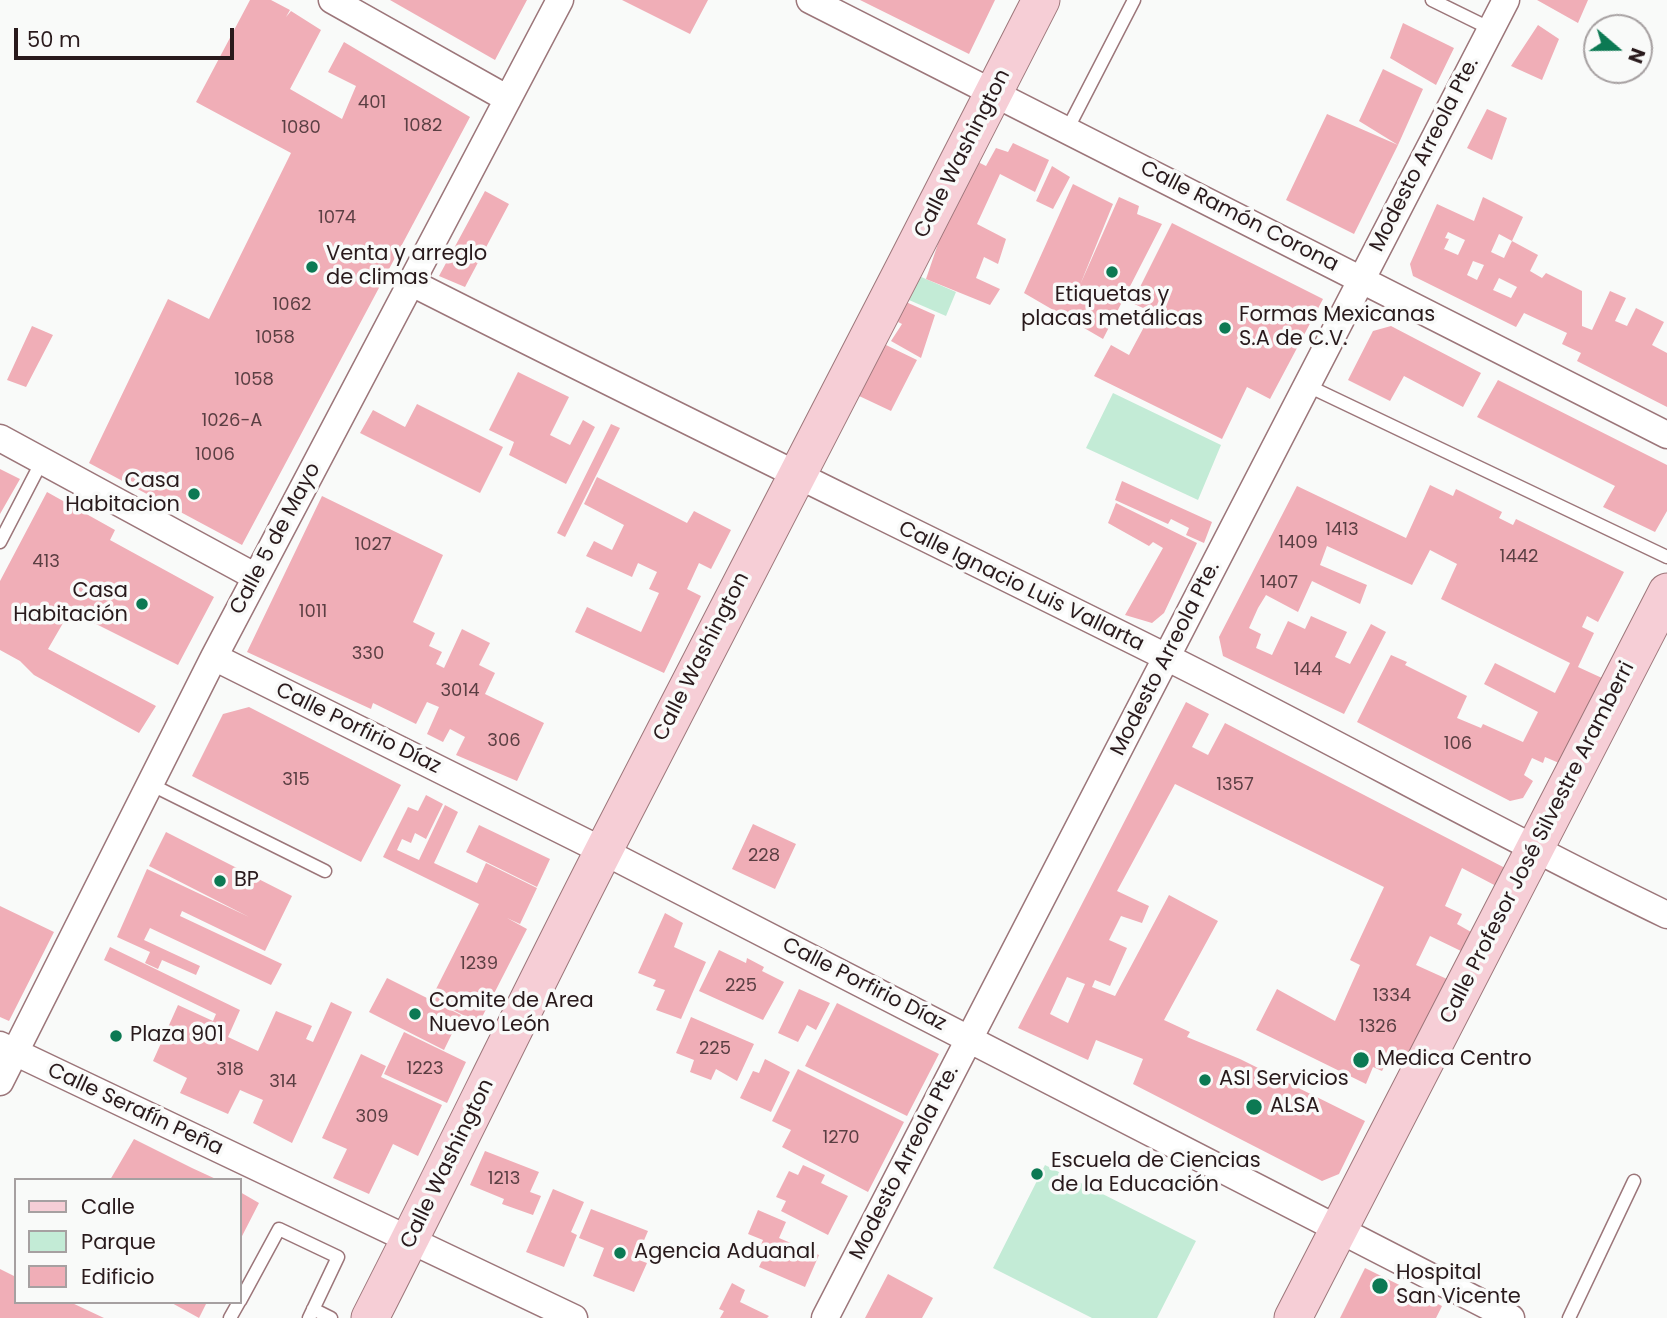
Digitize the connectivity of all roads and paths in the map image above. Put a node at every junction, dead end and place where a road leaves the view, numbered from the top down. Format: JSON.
{"nodes":[{"id":1,"x":332,"y":0,"type":"edge"},
{"id":2,"x":560,"y":0,"type":"edge"},
{"id":3,"x":810,"y":0,"type":"edge"},
{"id":4,"x":1041,"y":0,"type":"edge"},
{"id":5,"x":1134,"y":0,"type":"edge"},
{"id":6,"x":1432,"y":0,"type":"edge"},
{"id":7,"x":1506,"y":0,"type":"edge"},
{"id":8,"x":1491,"y":29,"type":"junction"},
{"id":9,"x":994,"y":93,"type":"junction"},
{"id":10,"x":508,"y":99,"type":"junction"},
{"id":11,"x":1067,"y":130,"type":"junction"},
{"id":12,"x":1361,"y":279,"type":"junction"},
{"id":13,"x":410,"y":282,"type":"junction"},
{"id":14,"x":1306,"y":385,"type":"junction"},
{"id":15,"x":1667,"y":435,"type":"edge"},
{"id":16,"x":0,"y":439,"type":"edge"},
{"id":17,"x":42,"y":461,"type":"junction"},
{"id":18,"x":795,"y":476,"type":"junction"},
{"id":19,"x":0,"y":542,"type":"edge"},
{"id":20,"x":1667,"y":557,"type":"edge"},
{"id":21,"x":256,"y":577,"type":"junction"},
{"id":22,"x":1667,"y":592,"type":"edge"},
{"id":23,"x":214,"y":657,"type":"junction"},
{"id":24,"x":1167,"y":658,"type":"junction"},
{"id":25,"x":150,"y":784,"type":"junction"},
{"id":26,"x":603,"y":851,"type":"junction"},
{"id":27,"x":1534,"y":851,"type":"junction"},
{"id":28,"x":325,"y":871,"type":"dead end"},
{"id":29,"x":1667,"y":915,"type":"edge"},
{"id":30,"x":968,"y":1039,"type":"junction"},
{"id":31,"x":7,"y":1049,"type":"edge"},
{"id":32,"x":0,"y":1082,"type":"edge"},
{"id":33,"x":1634,"y":1181,"type":"dead end"},
{"id":34,"x":1339,"y":1228,"type":"junction"},
{"id":35,"x":410,"y":1240,"type":"junction"},
{"id":36,"x":242,"y":1296,"type":"edge"},
{"id":37,"x":311,"y":1314,"type":"edge"},
{"id":38,"x":331,"y":1318,"type":"edge"},
{"id":39,"x":370,"y":1318,"type":"edge"},
{"id":40,"x":574,"y":1318,"type":"edge"},
{"id":41,"x":825,"y":1318,"type":"edge"},
{"id":42,"x":1293,"y":1318,"type":"edge"},
{"id":43,"x":1511,"y":1318,"type":"edge"},
{"id":44,"x":1569,"y":1318,"type":"edge"}],
"edges":[{"from":1,"to":10,"type":"street"},
{"from":2,"to":10,"type":"street","name":"Calle 5 de Mayo"},
{"from":3,"to":9,"type":"street","name":"Calle Ramón Corona"},
{"from":4,"to":9,"type":"main road","name":"Calle Washington"},
{"from":5,"to":11,"type":"lane"},
{"from":6,"to":8,"type":"lane"},
{"from":7,"to":8,"type":"street","name":"Modesto Arreola Pte."},
{"from":8,"to":12,"type":"street","name":"Modesto Arreola Pte."},
{"from":9,"to":11,"type":"street","name":"Calle Ramón Corona"},
{"from":9,"to":18,"type":"main road","name":"Calle Washington"},
{"from":10,"to":13,"type":"street","name":"Calle 5 de Mayo"},
{"from":11,"to":12,"type":"street","name":"Calle Ramón Corona"},
{"from":12,"to":14,"type":"street","name":"Modesto Arreola Pte."},
{"from":12,"to":15,"type":"street","name":"Calle Ramón Corona"},
{"from":13,"to":18,"type":"street","name":"Calle Ignacio Luis Vallarta"},
{"from":13,"to":21,"type":"street","name":"Calle 5 de Mayo"},
{"from":14,"to":20,"type":"lane"},
{"from":14,"to":24,"type":"street","name":"Modesto Arreola Pte."},
{"from":16,"to":17,"type":"street"},
{"from":17,"to":19,"type":"lane"},
{"from":17,"to":21,"type":"street"},
{"from":18,"to":24,"type":"street","name":"Calle Ignacio Luis Vallarta"},
{"from":18,"to":26,"type":"main road","name":"Calle Washington"},
{"from":21,"to":23,"type":"street","name":"Calle 5 de Mayo"},
{"from":22,"to":27,"type":"main road","name":"Calle Profesor José Silvestre Aramberri"},
{"from":23,"to":25,"type":"street","name":"Calle 5 de Mayo"},
{"from":23,"to":26,"type":"street","name":"Calle Porfirio Díaz"},
{"from":24,"to":27,"type":"street","name":"Calle Ignacio Luis Vallarta"},
{"from":24,"to":30,"type":"street","name":"Modesto Arreola Pte."},
{"from":25,"to":28,"type":"lane"},
{"from":25,"to":31,"type":"street","name":"Calle 5 de Mayo"},
{"from":26,"to":30,"type":"street","name":"Calle Porfirio Díaz"},
{"from":26,"to":35,"type":"main road","name":"Calle Washington"},
{"from":27,"to":29,"type":"street","name":"Calle Ignacio Luis Vallarta"},
{"from":27,"to":34,"type":"main road","name":"Calle Profesor José Silvestre Aramberri"},
{"from":30,"to":34,"type":"street","name":"Calle Porfirio Díaz"},
{"from":30,"to":41,"type":"street","name":"Modesto Arreola Pte."},
{"from":31,"to":32,"type":"street","name":"Calle 5 de Mayo"},
{"from":31,"to":35,"type":"street","name":"Calle Serafín Peña"},
{"from":33,"to":44,"type":"lane"},
{"from":34,"to":42,"type":"main road","name":"Calle Profesor José Silvestre Aramberri"},
{"from":34,"to":43,"type":"street","name":"Calle Porfirio Díaz"},
{"from":35,"to":39,"type":"main road","name":"Calle Washington"},
{"from":35,"to":40,"type":"street","name":"Calle Serafín Peña"},
{"from":36,"to":37,"type":"lane"},
{"from":37,"to":38,"type":"lane"}]}
